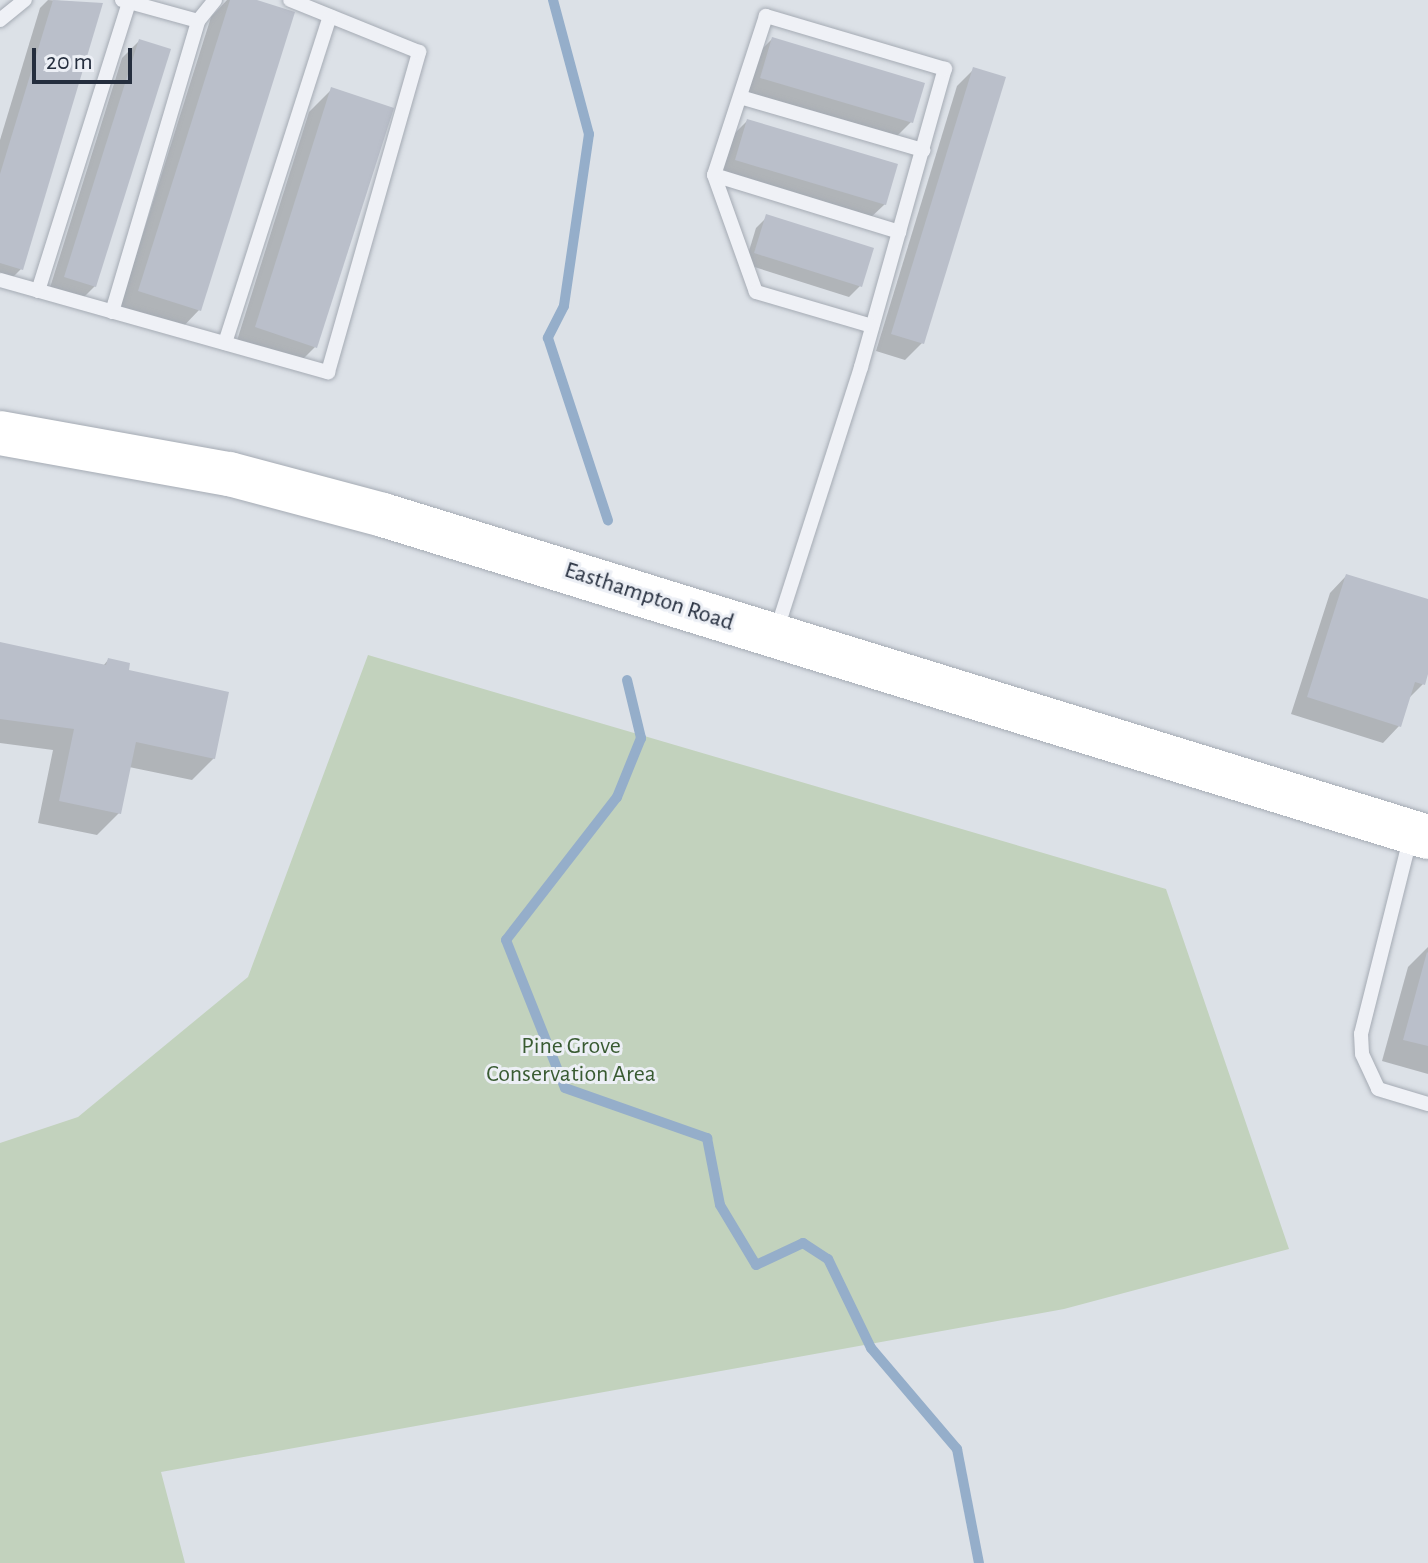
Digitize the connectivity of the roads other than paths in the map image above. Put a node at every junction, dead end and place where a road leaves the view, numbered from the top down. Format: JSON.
{"nodes":[{"id":1,"x":25,"y":0,"type":"edge"},
{"id":2,"x":215,"y":0,"type":"edge"},
{"id":3,"x":290,"y":0,"type":"edge"},
{"id":4,"x":126,"y":1,"type":"edge"},
{"id":5,"x":330,"y":16,"type":"junction"},
{"id":6,"x":0,"y":20,"type":"edge"},
{"id":7,"x":198,"y":21,"type":"junction"},
{"id":8,"x":740,"y":97,"type":"junction"},
{"id":9,"x":923,"y":150,"type":"junction"},
{"id":10,"x":714,"y":175,"type":"junction"},
{"id":11,"x":899,"y":232,"type":"junction"},
{"id":12,"x":0,"y":280,"type":"edge"},
{"id":13,"x":38,"y":291,"type":"junction"},
{"id":14,"x":112,"y":312,"type":"junction"},
{"id":15,"x":872,"y":326,"type":"junction"},
{"id":16,"x":225,"y":343,"type":"junction"},
{"id":17,"x":0,"y":433,"type":"edge"},
{"id":18,"x":775,"y":636,"type":"junction"},
{"id":19,"x":1420,"y":835,"type":"edge"},
{"id":20,"x":1428,"y":1104,"type":"edge"}],
"edges":[{"from":1,"to":6,"type":"lane"},
{"from":2,"to":7,"type":"lane"},
{"from":3,"to":5,"type":"lane"},
{"from":4,"to":7,"type":"lane"},
{"from":4,"to":13,"type":"lane"},
{"from":5,"to":16,"type":"lane"},
{"from":5,"to":16,"type":"lane"},
{"from":7,"to":14,"type":"lane"},
{"from":8,"to":9,"type":"lane"},
{"from":8,"to":9,"type":"lane"},
{"from":8,"to":10,"type":"lane"},
{"from":9,"to":11,"type":"lane"},
{"from":10,"to":11,"type":"lane"},
{"from":10,"to":15,"type":"lane"},
{"from":11,"to":15,"type":"lane"},
{"from":12,"to":13,"type":"lane"},
{"from":13,"to":14,"type":"lane"},
{"from":14,"to":16,"type":"lane"},
{"from":15,"to":18,"type":"lane"},
{"from":17,"to":18,"type":"main road","name":"Easthampton Road"},
{"from":18,"to":19,"type":"main road","name":"Easthampton Road"},
{"from":19,"to":20,"type":"lane"}]}
